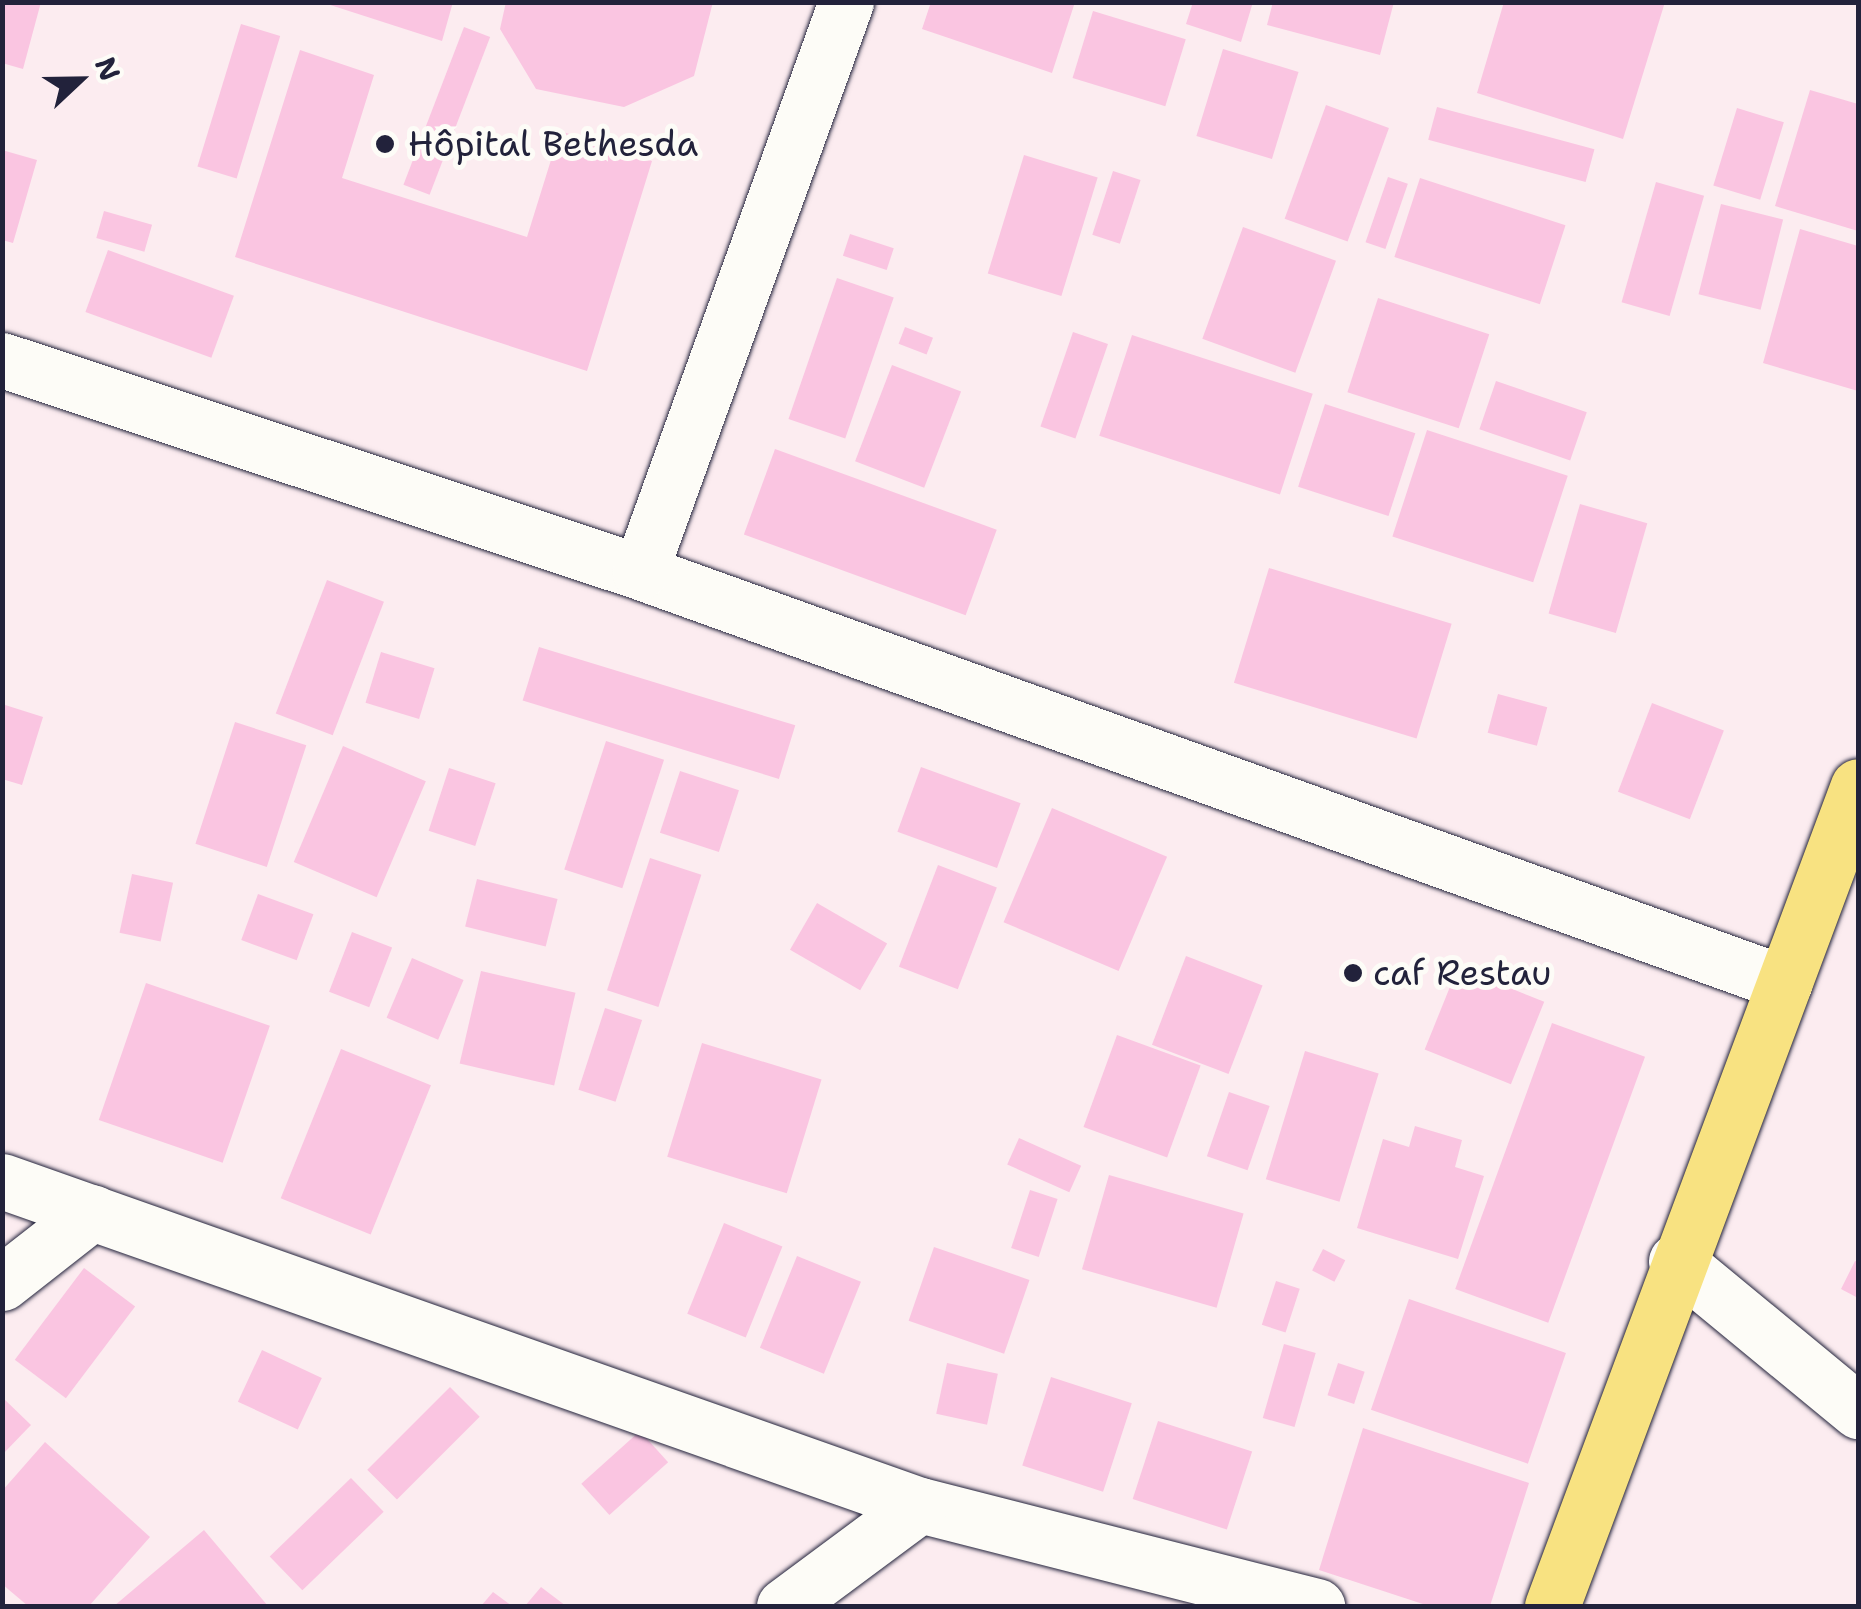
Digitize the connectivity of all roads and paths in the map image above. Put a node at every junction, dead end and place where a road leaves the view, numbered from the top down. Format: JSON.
{"nodes":[{"id":1,"x":846,"y":2,"type":"edge"},
{"id":2,"x":2,"y":360,"type":"edge"},
{"id":3,"x":640,"y":572,"type":"junction"},
{"id":4,"x":1858,"y":786,"type":"edge"},
{"id":5,"x":1784,"y":983,"type":"junction"},
{"id":6,"x":2,"y":1180,"type":"edge"},
{"id":7,"x":94,"y":1212,"type":"junction"},
{"id":8,"x":1676,"y":1260,"type":"junction"},
{"id":9,"x":2,"y":1283,"type":"edge"},
{"id":10,"x":1858,"y":1411,"type":"edge"},
{"id":11,"x":920,"y":1505,"type":"junction"},
{"id":12,"x":784,"y":1606,"type":"edge"},
{"id":13,"x":1318,"y":1606,"type":"edge"},
{"id":14,"x":1552,"y":1606,"type":"edge"}],
"edges":[{"from":1,"to":3,"type":"street"},
{"from":2,"to":3,"type":"street"},
{"from":3,"to":5,"type":"street"},
{"from":4,"to":5,"type":"highway"},
{"from":5,"to":8,"type":"highway"},
{"from":6,"to":7,"type":"street"},
{"from":7,"to":9,"type":"street"},
{"from":7,"to":11,"type":"street"},
{"from":8,"to":10,"type":"street"},
{"from":8,"to":14,"type":"highway"},
{"from":11,"to":12,"type":"street"},
{"from":11,"to":13,"type":"street"}]}
